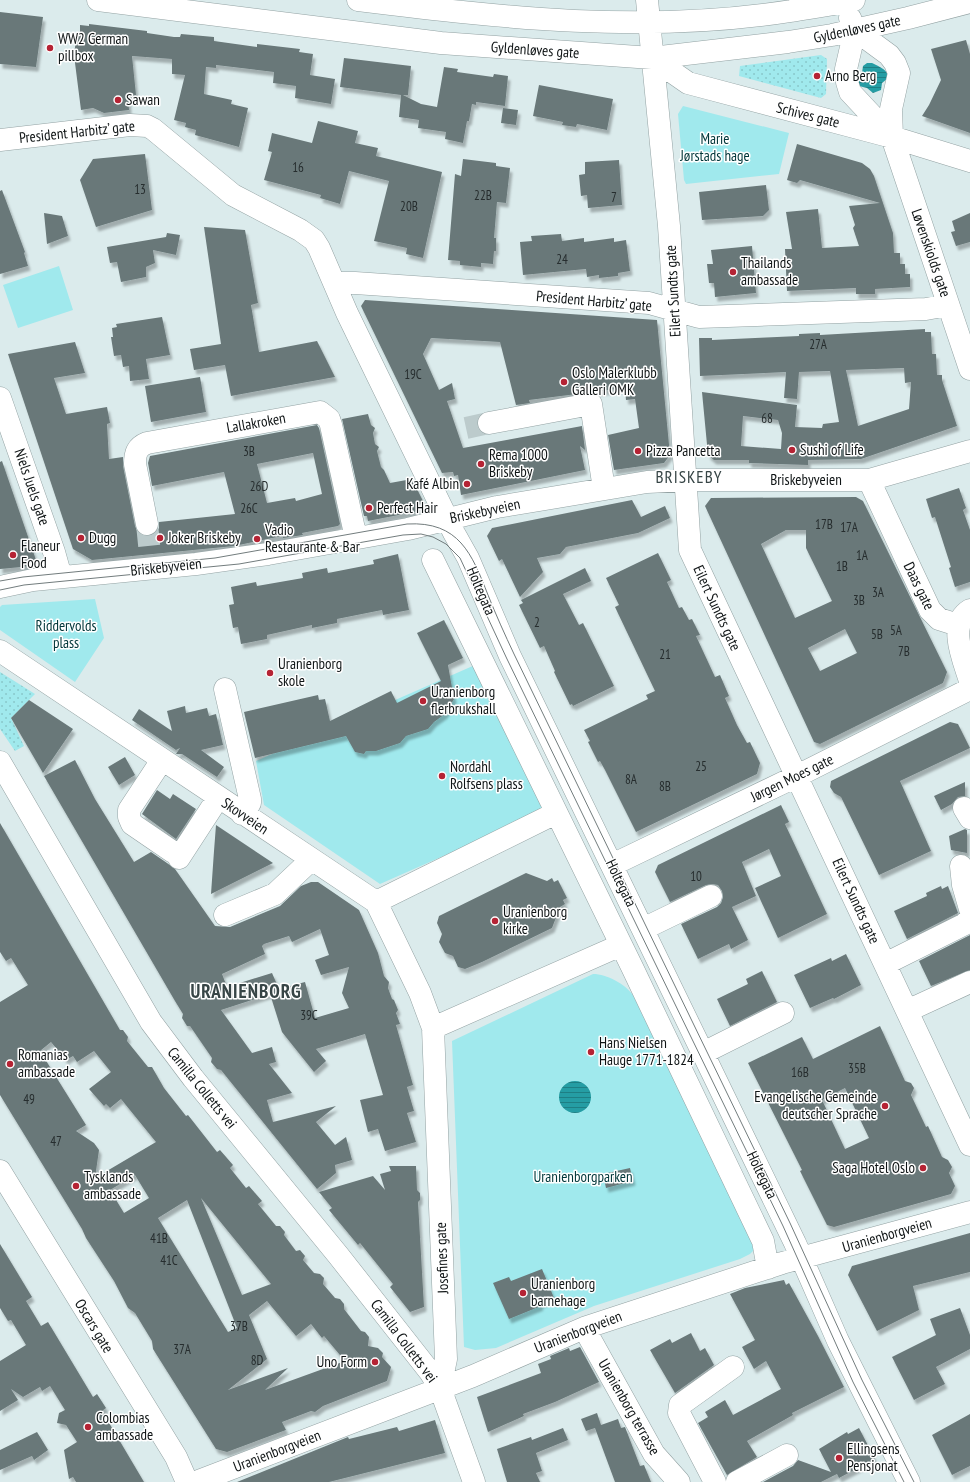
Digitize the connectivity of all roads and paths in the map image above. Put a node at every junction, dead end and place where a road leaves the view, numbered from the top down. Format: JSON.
{"nodes":[{"id":1,"x":98,"y":0,"type":"edge"},
{"id":2,"x":358,"y":0,"type":"edge"},
{"id":3,"x":647,"y":0,"type":"edge"},
{"id":4,"x":848,"y":1,"type":"edge"},
{"id":5,"x":970,"y":2,"type":"edge"},
{"id":6,"x":209,"y":7,"type":"edge"},
{"id":7,"x":648,"y":23,"type":"junction"},
{"id":8,"x":855,"y":30,"type":"junction"},
{"id":9,"x":652,"y":58,"type":"junction"},
{"id":10,"x":892,"y":137,"type":"junction"},
{"id":11,"x":0,"y":140,"type":"edge"},
{"id":12,"x":970,"y":161,"type":"edge"},
{"id":13,"x":345,"y":283,"type":"junction"},
{"id":14,"x":948,"y":305,"type":"junction"},
{"id":15,"x":674,"y":311,"type":"junction"},
{"id":16,"x":970,"y":369,"type":"edge"},
{"id":17,"x":0,"y":398,"type":"edge"},
{"id":18,"x":489,"y":423,"type":"tunnel mouth"},
{"id":19,"x":970,"y":451,"type":"edge"},
{"id":20,"x":687,"y":480,"type":"junction"},
{"id":21,"x":869,"y":480,"type":"junction"},
{"id":22,"x":604,"y":489,"type":"junction"},
{"id":23,"x":448,"y":519,"type":"junction"},
{"id":24,"x":147,"y":524,"type":"tunnel mouth"},
{"id":25,"x":356,"y":538,"type":"junction"},
{"id":26,"x":433,"y":560,"type":"dead end"},
{"id":27,"x":61,"y":577,"type":"junction"},
{"id":28,"x":0,"y":586,"type":"edge"},
{"id":29,"x":964,"y":618,"type":"edge"},
{"id":30,"x":0,"y":651,"type":"edge"},
{"id":31,"x":970,"y":681,"type":"edge"},
{"id":32,"x":225,"y":689,"type":"dead end"},
{"id":33,"x":970,"y":689,"type":"edge"},
{"id":34,"x":162,"y":760,"type":"junction"},
{"id":35,"x":0,"y":762,"type":"edge"},
{"id":36,"x":797,"y":776,"type":"junction"},
{"id":37,"x":218,"y":798,"type":"junction"},
{"id":38,"x":556,"y":813,"type":"junction"},
{"id":39,"x":242,"y":814,"type":"junction"},
{"id":40,"x":311,"y":860,"type":"junction"},
{"id":41,"x":612,"y":865,"type":"junction"},
{"id":42,"x":962,"y":866,"type":"dead end"},
{"id":43,"x":711,"y":896,"type":"dead end"},
{"id":44,"x":376,"y":902,"type":"junction"},
{"id":45,"x":970,"y":909,"type":"edge"},
{"id":46,"x":225,"y":915,"type":"dead end"},
{"id":47,"x":970,"y":918,"type":"edge"},
{"id":48,"x":643,"y":929,"type":"junction"},
{"id":49,"x":621,"y":945,"type":"junction"},
{"id":50,"x":885,"y":964,"type":"junction"},
{"id":51,"x":970,"y":982,"type":"edge"},
{"id":52,"x":908,"y":1011,"type":"junction"},
{"id":53,"x":783,"y":1013,"type":"dead end"},
{"id":54,"x":434,"y":1028,"type":"junction"},
{"id":55,"x":703,"y":1053,"type":"junction"},
{"id":56,"x":970,"y":1145,"type":"edge"},
{"id":57,"x":0,"y":1171,"type":"edge"},
{"id":58,"x":970,"y":1212,"type":"edge"},
{"id":59,"x":802,"y":1258,"type":"junction"},
{"id":60,"x":768,"y":1268,"type":"junction"},
{"id":61,"x":584,"y":1328,"type":"junction"},
{"id":62,"x":733,"y":1367,"type":"dead end"},
{"id":63,"x":440,"y":1388,"type":"junction"},
{"id":64,"x":787,"y":1455,"type":"dead end"},
{"id":65,"x":187,"y":1482,"type":"edge"},
{"id":66,"x":196,"y":1482,"type":"edge"},
{"id":67,"x":474,"y":1482,"type":"edge"},
{"id":68,"x":679,"y":1482,"type":"edge"},
{"id":69,"x":714,"y":1482,"type":"edge"},
{"id":70,"x":737,"y":1482,"type":"edge"},
{"id":71,"x":909,"y":1482,"type":"edge"}],
"edges":[{"from":1,"to":6,"type":"street","name":"Gyldenløves gate"},
{"from":2,"to":7,"type":"street","name":"Gyldenløves gate"},
{"from":3,"to":7,"type":"street","name":"Eilert Sundts gate"},
{"from":4,"to":7,"type":"street","name":"Gyldenløves gate"},
{"from":4,"to":8,"type":"street"},
{"from":5,"to":8,"type":"street","name":"Gyldenløves gate"},
{"from":6,"to":9,"type":"street","name":"Gyldenløves gate"},
{"from":7,"to":9,"type":"street","name":"Eilert Sundts gate"},
{"from":8,"to":9,"type":"street","name":"Gyldenløves gate"},
{"from":8,"to":10,"type":"street","name":"Løvenskiolds gate"},
{"from":8,"to":10,"type":"street","name":"Løvenskiolds gate"},
{"from":9,"to":10,"type":"street","name":"Schives gate"},
{"from":9,"to":15,"type":"street","name":"Eilert Sundts gate"},
{"from":10,"to":12,"type":"street","name":"Schives gate"},
{"from":10,"to":14,"type":"street","name":"Løvenskiolds gate"},
{"from":11,"to":13,"type":"street","name":"President Harbitz’ gate"},
{"from":13,"to":15,"type":"street","name":"President Harbitz’ gate"},
{"from":13,"to":23,"type":"street","name":"Holtegata"},
{"from":14,"to":15,"type":"street","name":"President Harbitz’ gate"},
{"from":14,"to":16,"type":"street","name":"Løvenskiolds gate"},
{"from":15,"to":20,"type":"street","name":"Eilert Sundts gate"},
{"from":17,"to":27,"type":"street","name":"Niels Juels gate"},
{"from":18,"to":22,"type":"street"},
{"from":19,"to":21,"type":"street","name":"Briskebyveien"},
{"from":20,"to":21,"type":"street","name":"Briskebyveien"},
{"from":20,"to":22,"type":"street","name":"Briskebyveien"},
{"from":20,"to":36,"type":"street","name":"Eilert Sundts gate"},
{"from":21,"to":29,"type":"street","name":"Daas gate"},
{"from":22,"to":23,"type":"street","name":"Briskebyveien"},
{"from":23,"to":25,"type":"street","name":"Briskebyveien"},
{"from":23,"to":41,"type":"street","name":"Holtegata"},
{"from":24,"to":25,"type":"street","name":"Lallakroken"},
{"from":25,"to":27,"type":"street","name":"Briskebyveien"},
{"from":26,"to":38,"type":"street","name":"Holtegata"},
{"from":27,"to":28,"type":"street","name":"Briskebyveien"},
{"from":29,"to":31,"type":"street","name":"Daas gate"},
{"from":30,"to":34,"type":"street","name":"Skovveien"},
{"from":32,"to":39,"type":"street"},
{"from":33,"to":36,"type":"street","name":"Jørgen Moes gate"},
{"from":34,"to":37,"type":"street","name":"Skovveien"},
{"from":34,"to":37,"type":"street"},
{"from":35,"to":63,"type":"street","name":"Camilla Colletts vei"},
{"from":36,"to":41,"type":"street","name":"Jørgen Moes gate"},
{"from":36,"to":50,"type":"street","name":"Eilert Sundts gate"},
{"from":37,"to":39,"type":"street","name":"Skovveien"},
{"from":38,"to":44,"type":"street"},
{"from":38,"to":49,"type":"street","name":"Holtegata"},
{"from":39,"to":40,"type":"street","name":"Skovveien"},
{"from":40,"to":44,"type":"street","name":"Skovveien"},
{"from":40,"to":46,"type":"street"},
{"from":41,"to":48,"type":"street","name":"Holtegata"},
{"from":42,"to":45,"type":"street"},
{"from":43,"to":48,"type":"street"},
{"from":44,"to":54,"type":"street"},
{"from":47,"to":50,"type":"street"},
{"from":48,"to":55,"type":"street","name":"Holtegata"},
{"from":49,"to":54,"type":"street"},
{"from":49,"to":60,"type":"street","name":"Holtegata"},
{"from":50,"to":52,"type":"street","name":"Eilert Sundts gate"},
{"from":51,"to":52,"type":"street"},
{"from":52,"to":56,"type":"street","name":"Eilert Sundts gate"},
{"from":53,"to":55,"type":"street"},
{"from":54,"to":63,"type":"street","name":"Josefines gate"},
{"from":55,"to":59,"type":"street","name":"Holtegata"},
{"from":57,"to":65,"type":"street","name":"Oscars gate"},
{"from":58,"to":59,"type":"street","name":"Uranienborgveien"},
{"from":59,"to":60,"type":"street","name":"Uranienborgveien"},
{"from":59,"to":71,"type":"street","name":"Holtegata"},
{"from":60,"to":61,"type":"street","name":"Uranienborgveien"},
{"from":61,"to":63,"type":"street","name":"Uranienborgveien"},
{"from":61,"to":68,"type":"street","name":"Uranienborg terrasse"},
{"from":62,"to":69,"type":"street"},
{"from":63,"to":66,"type":"street","name":"Uranienborgveien"},
{"from":63,"to":67,"type":"street"},
{"from":64,"to":70,"type":"street"}]}
